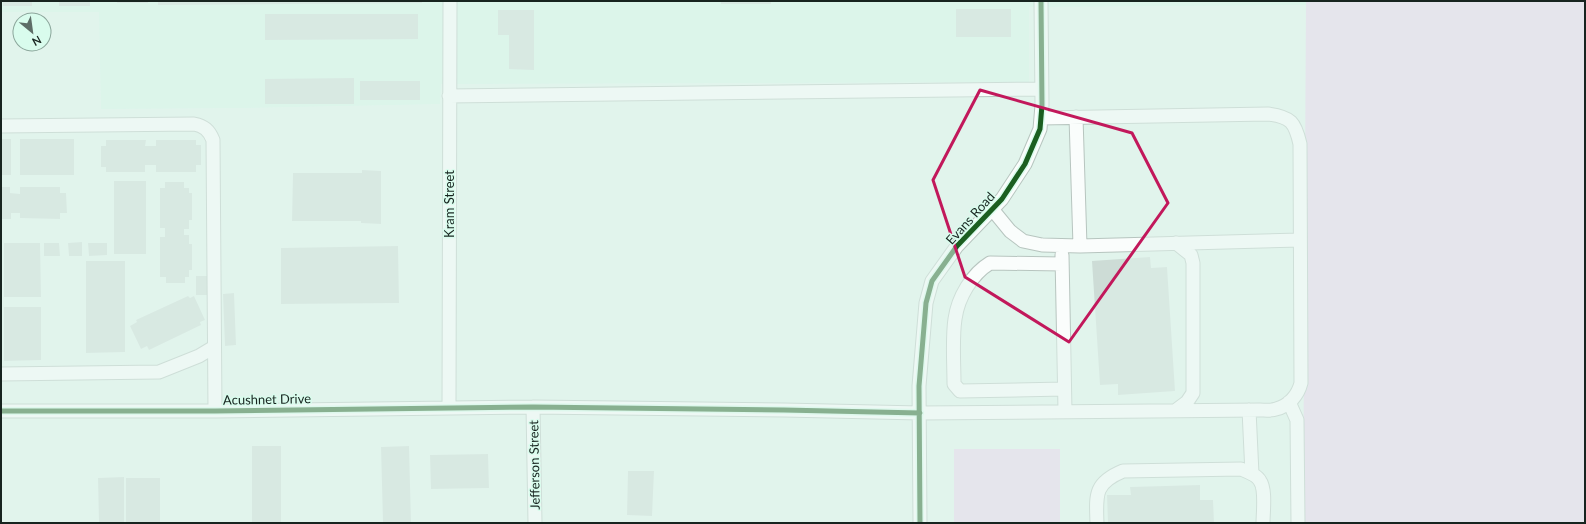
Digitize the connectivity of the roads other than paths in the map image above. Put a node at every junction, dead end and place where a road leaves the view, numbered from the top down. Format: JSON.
{"nodes":[{"id":1,"x":450,"y":1,"type":"edge"},
{"id":2,"x":1041,"y":1,"type":"edge"},
{"id":3,"x":1042,"y":89,"type":"junction"},
{"id":4,"x":450,"y":96,"type":"junction"},
{"id":5,"x":1076,"y":117,"type":"junction"},
{"id":6,"x":1041,"y":118,"type":"junction"},
{"id":7,"x":1,"y":126,"type":"edge"},
{"id":8,"x":992,"y":209,"type":"junction"},
{"id":9,"x":1300,"y":240,"type":"junction"},
{"id":10,"x":1176,"y":243,"type":"junction"},
{"id":11,"x":1062,"y":246,"type":"junction"},
{"id":12,"x":1080,"y":246,"type":"junction"},
{"id":13,"x":1062,"y":264,"type":"junction"},
{"id":14,"x":214,"y":347,"type":"junction"},
{"id":15,"x":1,"y":374,"type":"edge"},
{"id":16,"x":1064,"y":389,"type":"junction"},
{"id":17,"x":1289,"y":402,"type":"junction"},
{"id":18,"x":533,"y":407,"type":"junction"},
{"id":19,"x":448,"y":408,"type":"junction"},
{"id":20,"x":1249,"y":410,"type":"junction"},
{"id":21,"x":1,"y":411,"type":"edge"},
{"id":22,"x":215,"y":411,"type":"junction"},
{"id":23,"x":1175,"y":411,"type":"junction"},
{"id":24,"x":1065,"y":412,"type":"junction"},
{"id":25,"x":920,"y":413,"type":"junction"},
{"id":26,"x":1252,"y":474,"type":"junction"},
{"id":27,"x":535,"y":523,"type":"edge"},
{"id":28,"x":920,"y":523,"type":"edge"},
{"id":29,"x":1097,"y":523,"type":"edge"},
{"id":30,"x":1263,"y":523,"type":"edge"},
{"id":31,"x":1298,"y":523,"type":"edge"}],
"edges":[{"from":1,"to":4,"type":"street","name":"Kram Street"},
{"from":2,"to":3,"type":"street","name":"Evans Road"},
{"from":3,"to":4,"type":"street"},
{"from":3,"to":6,"type":"street","name":"Evans Road"},
{"from":4,"to":19,"type":"street","name":"Kram Street"},
{"from":5,"to":6,"type":"street"},
{"from":5,"to":9,"type":"street"},
{"from":5,"to":12,"type":"street"},
{"from":6,"to":8,"type":"street","name":"Evans Road"},
{"from":7,"to":14,"type":"street"},
{"from":8,"to":11,"type":"street"},
{"from":8,"to":25,"type":"street","name":"Evans Road"},
{"from":9,"to":10,"type":"street"},
{"from":9,"to":17,"type":"street"},
{"from":10,"to":12,"type":"street"},
{"from":10,"to":23,"type":"street"},
{"from":11,"to":12,"type":"street"},
{"from":11,"to":13,"type":"street"},
{"from":13,"to":16,"type":"street"},
{"from":13,"to":16,"type":"street"},
{"from":14,"to":15,"type":"street"},
{"from":14,"to":22,"type":"street"},
{"from":16,"to":24,"type":"street"},
{"from":17,"to":20,"type":"street","name":"Acushnet Drive"},
{"from":17,"to":31,"type":"street"},
{"from":18,"to":19,"type":"street","name":"Acushnet Drive"},
{"from":18,"to":25,"type":"street","name":"Acushnet Drive"},
{"from":18,"to":27,"type":"street","name":"Jefferson Street"},
{"from":19,"to":22,"type":"street","name":"Acushnet Drive"},
{"from":20,"to":23,"type":"street","name":"Acushnet Drive"},
{"from":20,"to":26,"type":"street"},
{"from":21,"to":22,"type":"street","name":"Acushnet Drive"},
{"from":23,"to":24,"type":"street","name":"Acushnet Drive"},
{"from":24,"to":25,"type":"street","name":"Acushnet Drive"},
{"from":25,"to":28,"type":"street","name":"Evans Road"},
{"from":26,"to":29,"type":"street"},
{"from":26,"to":30,"type":"street"}]}
